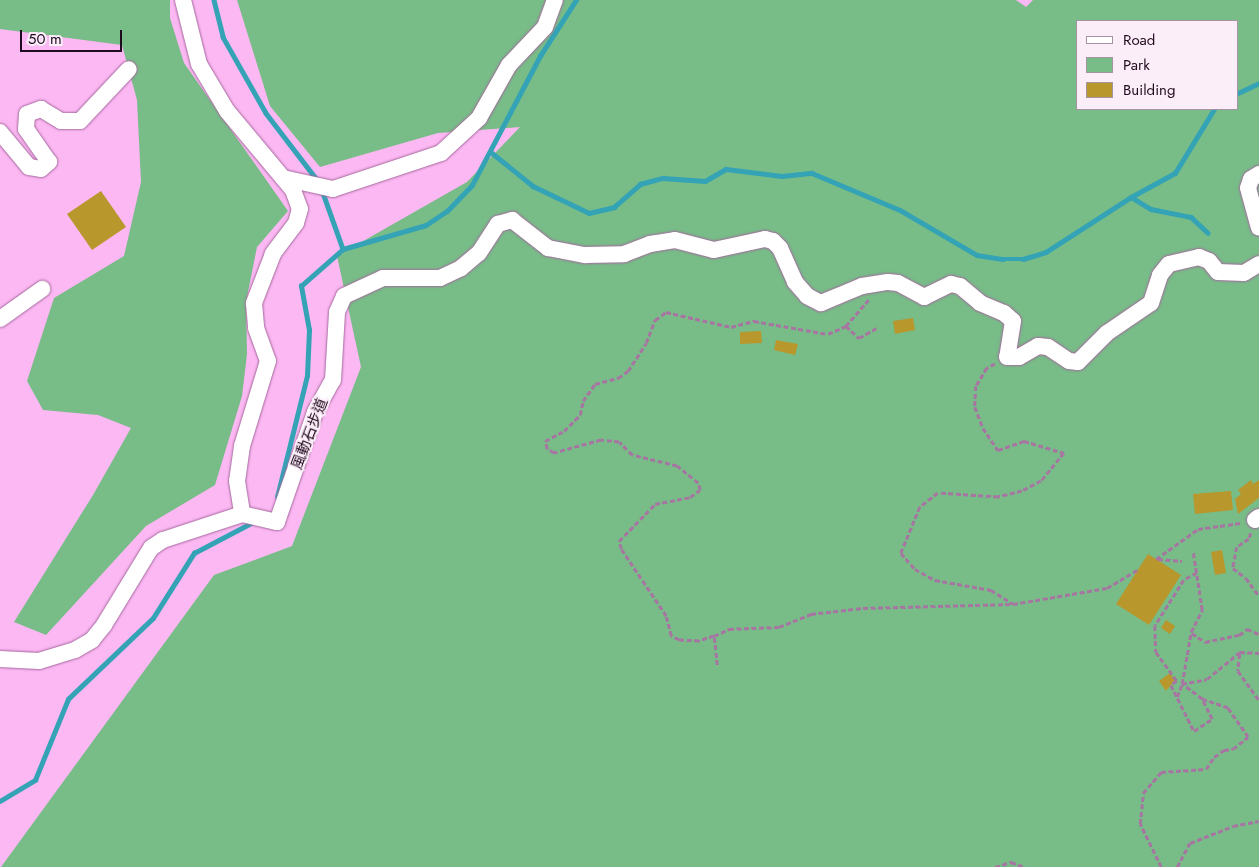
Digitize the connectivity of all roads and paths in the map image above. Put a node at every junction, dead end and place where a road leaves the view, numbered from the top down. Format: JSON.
{"nodes":[{"id":1,"x":183,"y":0,"type":"edge"},
{"id":2,"x":555,"y":0,"type":"edge"},
{"id":3,"x":129,"y":69,"type":"dead end"},
{"id":4,"x":0,"y":132,"type":"edge"},
{"id":5,"x":1259,"y":174,"type":"edge"},
{"id":6,"x":282,"y":178,"type":"junction"},
{"id":7,"x":1259,"y":228,"type":"edge"},
{"id":8,"x":1259,"y":264,"type":"edge"},
{"id":9,"x":888,"y":282,"type":"junction"},
{"id":10,"x":42,"y":289,"type":"dead end"},
{"id":11,"x":0,"y":319,"type":"edge"},
{"id":12,"x":846,"y":326,"type":"junction"},
{"id":13,"x":878,"y":327,"type":"dead end"},
{"id":14,"x":1006,"y":357,"type":"junction"},
{"id":15,"x":242,"y":514,"type":"junction"},
{"id":16,"x":1257,"y":518,"type":"edge"},
{"id":17,"x":1193,"y":552,"type":"dead end"},
{"id":18,"x":1182,"y":561,"type":"dead end"},
{"id":19,"x":1137,"y":570,"type":"dead end"},
{"id":20,"x":1197,"y":573,"type":"junction"},
{"id":21,"x":1259,"y":596,"type":"edge"},
{"id":22,"x":1012,"y":604,"type":"junction"},
{"id":23,"x":1191,"y":632,"type":"junction"},
{"id":24,"x":1259,"y":634,"type":"edge"},
{"id":25,"x":714,"y":636,"type":"junction"},
{"id":26,"x":1240,"y":652,"type":"junction"},
{"id":27,"x":1259,"y":653,"type":"edge"},
{"id":28,"x":0,"y":659,"type":"edge"},
{"id":29,"x":717,"y":665,"type":"dead end"},
{"id":30,"x":1182,"y":684,"type":"junction"},
{"id":31,"x":1177,"y":698,"type":"junction"},
{"id":32,"x":1202,"y":699,"type":"junction"},
{"id":33,"x":1259,"y":700,"type":"edge"},
{"id":34,"x":1259,"y":821,"type":"edge"},
{"id":35,"x":995,"y":867,"type":"edge"},
{"id":36,"x":1025,"y":867,"type":"edge"},
{"id":37,"x":1161,"y":867,"type":"edge"},
{"id":38,"x":1177,"y":867,"type":"edge"}],
"edges":[{"from":1,"to":6,"type":"street"},
{"from":2,"to":6,"type":"street"},
{"from":3,"to":4,"type":"street"},
{"from":5,"to":7,"type":"street"},
{"from":6,"to":15,"type":"street"},
{"from":8,"to":14,"type":"street"},
{"from":9,"to":12,"type":"path"},
{"from":9,"to":14,"type":"street","name":"風動石步道"},
{"from":9,"to":15,"type":"street","name":"風動石步道"},
{"from":10,"to":11,"type":"street"},
{"from":12,"to":13,"type":"path"},
{"from":12,"to":25,"type":"path"},
{"from":14,"to":22,"type":"path"},
{"from":15,"to":28,"type":"street"},
{"from":16,"to":18,"type":"path"},
{"from":16,"to":21,"type":"path"},
{"from":17,"to":20,"type":"path"},
{"from":19,"to":22,"type":"path"},
{"from":20,"to":23,"type":"path"},
{"from":20,"to":31,"type":"path"},
{"from":22,"to":25,"type":"path"},
{"from":23,"to":24,"type":"path"},
{"from":23,"to":30,"type":"path"},
{"from":25,"to":29,"type":"path"},
{"from":26,"to":27,"type":"path"},
{"from":26,"to":30,"type":"path"},
{"from":26,"to":33,"type":"path"},
{"from":30,"to":31,"type":"path"},
{"from":30,"to":32,"type":"path"},
{"from":31,"to":32,"type":"path"},
{"from":32,"to":37,"type":"path"},
{"from":34,"to":38,"type":"path"},
{"from":35,"to":36,"type":"path"}]}
